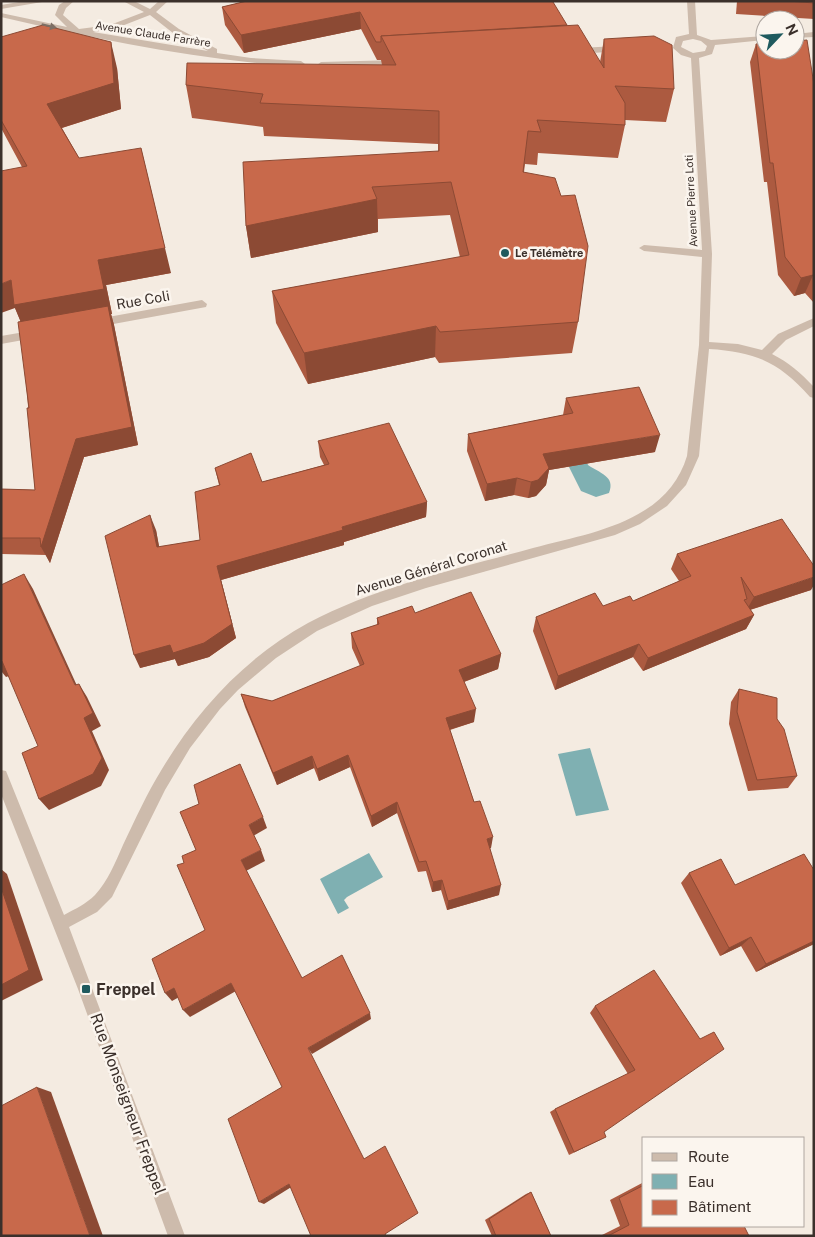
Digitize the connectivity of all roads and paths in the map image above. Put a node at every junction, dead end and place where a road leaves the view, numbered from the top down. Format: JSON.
{"nodes":[{"id":1,"x":44,"y":1,"type":"edge"},
{"id":2,"x":70,"y":1,"type":"edge"},
{"id":3,"x":127,"y":1,"type":"edge"},
{"id":4,"x":164,"y":1,"type":"edge"},
{"id":5,"x":691,"y":1,"type":"edge"},
{"id":6,"x":1,"y":7,"type":"edge"},
{"id":7,"x":152,"y":12,"type":"junction"},
{"id":8,"x":1,"y":15,"type":"edge"},
{"id":9,"x":77,"y":32,"type":"junction"},
{"id":10,"x":693,"y":36,"type":"junction"},
{"id":11,"x":755,"y":39,"type":"edge"},
{"id":12,"x":709,"y":43,"type":"junction"},
{"id":13,"x":666,"y":45,"type":"edge"},
{"id":14,"x":676,"y":45,"type":"junction"},
{"id":15,"x":626,"y":48,"type":"edge"},
{"id":16,"x":567,"y":52,"type":"edge"},
{"id":17,"x":695,"y":56,"type":"junction"},
{"id":18,"x":225,"y":57,"type":"junction"},
{"id":19,"x":409,"y":63,"type":"edge"},
{"id":20,"x":644,"y":248,"type":"dead end"},
{"id":21,"x":706,"y":254,"type":"junction"},
{"id":22,"x":202,"y":304,"type":"dead end"},
{"id":23,"x":814,"y":322,"type":"edge"},
{"id":24,"x":87,"y":324,"type":"edge"},
{"id":25,"x":49,"y":331,"type":"edge"},
{"id":26,"x":1,"y":340,"type":"edge"},
{"id":27,"x":704,"y":345,"type":"junction"},
{"id":28,"x":765,"y":354,"type":"junction"},
{"id":29,"x":814,"y":394,"type":"edge"},
{"id":30,"x":1,"y":776,"type":"edge"},
{"id":31,"x":60,"y":924,"type":"junction"},
{"id":32,"x":177,"y":1236,"type":"edge"}],
"edges":[{"from":1,"to":6,"type":"street"},
{"from":2,"to":9,"type":"street"},
{"from":3,"to":7,"type":"street","name":"Avenue Claude Farrère"},
{"from":4,"to":7,"type":"street"},
{"from":5,"to":10,"type":"street"},
{"from":7,"to":9,"type":"street"},
{"from":7,"to":18,"type":"street","name":"Avenue Claude Farrère"},
{"from":8,"to":9,"type":"street","name":"Avenue Claude Farrère","one_way":true},
{"from":9,"to":18,"type":"street","name":"Avenue Claude Farrère"},
{"from":10,"to":12,"type":"street"},
{"from":10,"to":14,"type":"street"},
{"from":11,"to":12,"type":"street"},
{"from":12,"to":17,"type":"street"},
{"from":13,"to":14,"type":"street"},
{"from":14,"to":17,"type":"street"},
{"from":15,"to":16,"type":"street"},
{"from":17,"to":21,"type":"street","name":"Avenue Pierre Loti"},
{"from":18,"to":19,"type":"street","name":"Avenue Claude Farrère"},
{"from":20,"to":21,"type":"street"},
{"from":21,"to":27,"type":"street","name":"Avenue Pierre Loti"},
{"from":22,"to":24,"type":"street","name":"Rue Coli"},
{"from":23,"to":28,"type":"street"},
{"from":25,"to":26,"type":"street"},
{"from":27,"to":28,"type":"street"},
{"from":27,"to":31,"type":"street","name":"Avenue Général Coronat"},
{"from":28,"to":29,"type":"street"},
{"from":30,"to":31,"type":"street","name":"Rue Monseigneur Freppel"},
{"from":31,"to":32,"type":"street","name":"Rue Monseigneur Freppel"}]}
